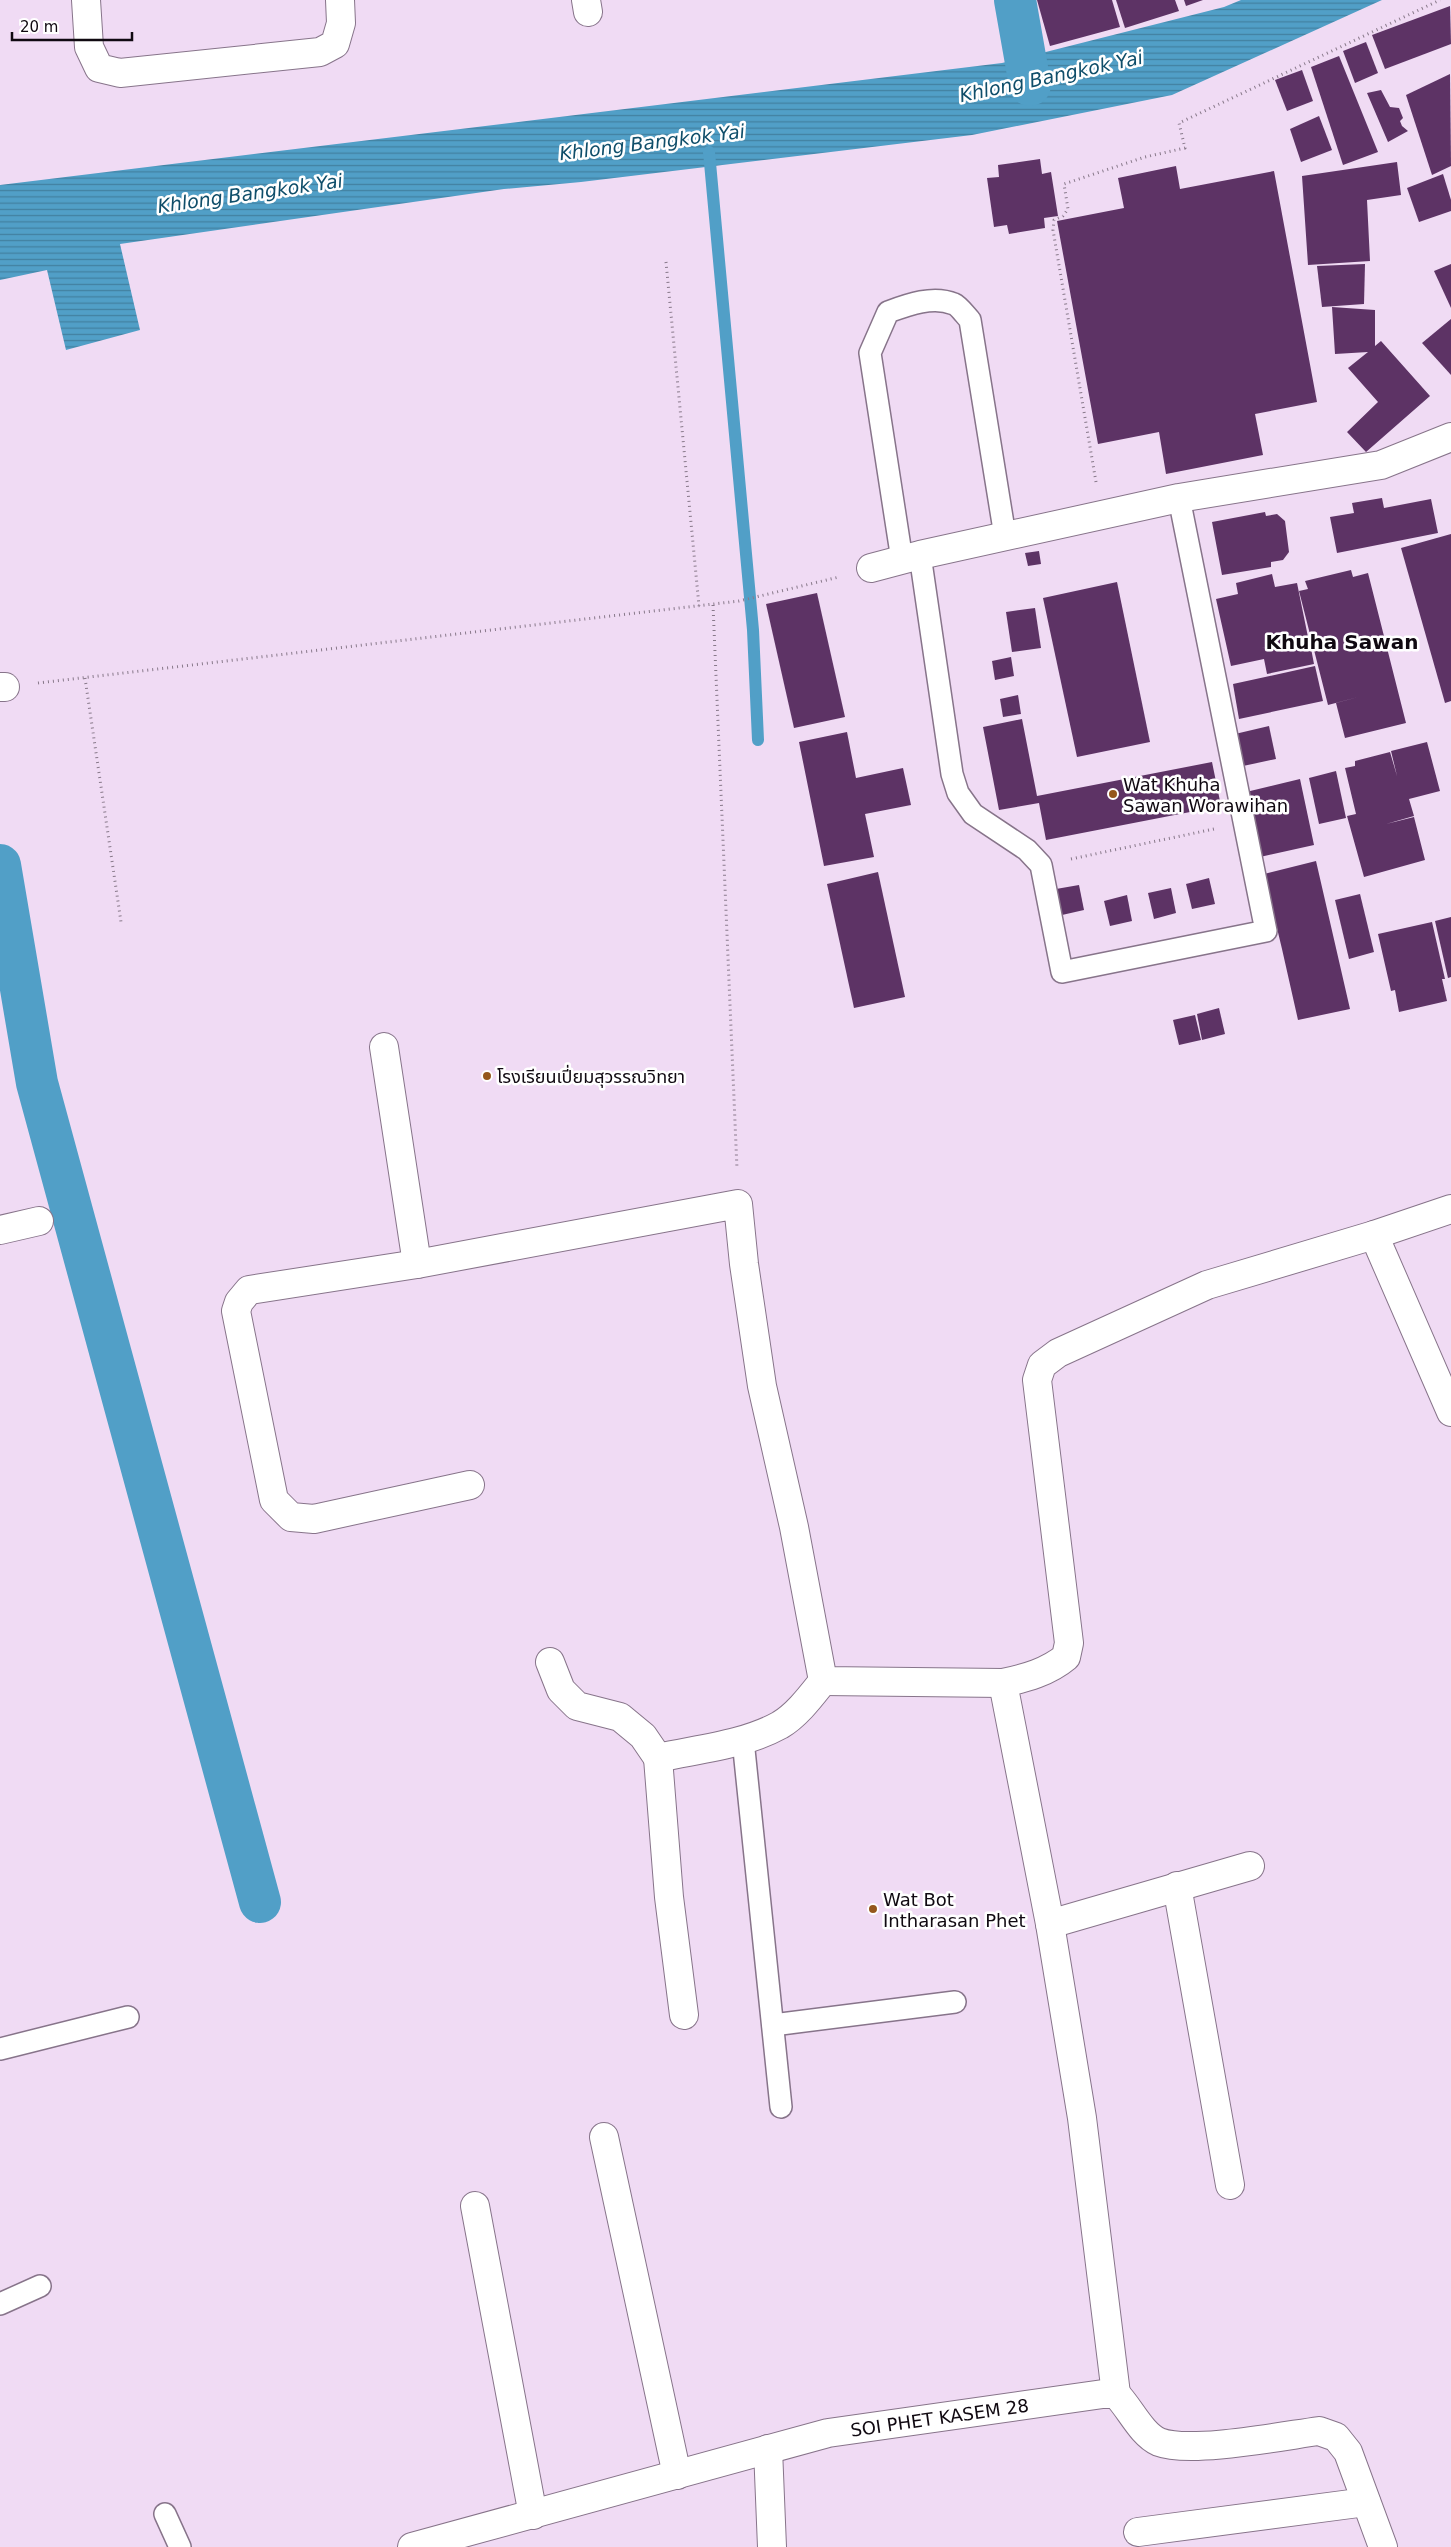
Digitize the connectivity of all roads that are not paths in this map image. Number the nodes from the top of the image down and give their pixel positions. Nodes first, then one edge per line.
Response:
1 (86, 0) edge
2 (340, 0) edge
3 (1451, 437) edge
4 (1178, 498) junction
5 (1005, 536) junction
6 (911, 558) junction
7 (871, 568) road end
8 (384, 1047) dead end
9 (1451, 1208) edge
10 (39, 1221) dead end
11 (0, 1230) edge
12 (1374, 1235) junction
13 (417, 1264) junction
14 (1451, 1412) edge
15 (470, 1485) dead end
16 (550, 1662) dead end
17 (823, 1681) junction
18 (1004, 1683) junction
19 (743, 1740) junction
20 (658, 1758) junction
21 (1250, 1866) dead end
22 (1177, 1886) junction
23 (1050, 1924) junction
24 (955, 2002) dead end
25 (684, 2015) dead end
26 (128, 2017) dead end
27 (772, 2025) junction
28 (0, 2049) edge
29 (781, 2107) dead end
30 (604, 2137) dead end
31 (1230, 2185) dead end
32 (475, 2206) dead end
33 (40, 2286) dead end
34 (0, 2304) edge
35 (1116, 2394) junction
36 (768, 2449) junction
37 (677, 2475) junction
38 (1366, 2502) junction
39 (165, 2514) dead end
40 (533, 2515) junction
41 (1138, 2532) dead end
42 (180, 2547) edge
43 (412, 2547) edge
44 (772, 2547) edge
45 (1383, 2547) edge

1 - 2 street
3 - 4 street
4 - 5 street
4 - 6 lane
5 - 6 street
5 - 6 lane
6 - 7 street
8 - 13 street
9 - 12 street
10 - 11 street
12 - 14 street
12 - 18 street
13 - 15 street
13 - 17 street
16 - 20 street
17 - 18 street
17 - 19 street
18 - 23 street
19 - 20 street
19 - 27 lane
20 - 25 street
21 - 22 street
22 - 23 street
22 - 31 street
23 - 35 street
24 - 27 lane
26 - 28 lane
27 - 29 lane
30 - 37 street
32 - 40 street
33 - 34 lane
35 - 36 street, SOI PHET KASEM 28
35 - 38 street
36 - 37 street, SOI PHET KASEM 28
36 - 44 street
37 - 40 street, SOI PHET KASEM 28
38 - 41 street
38 - 45 street
39 - 42 lane
40 - 43 street, SOI PHET KASEM 28

